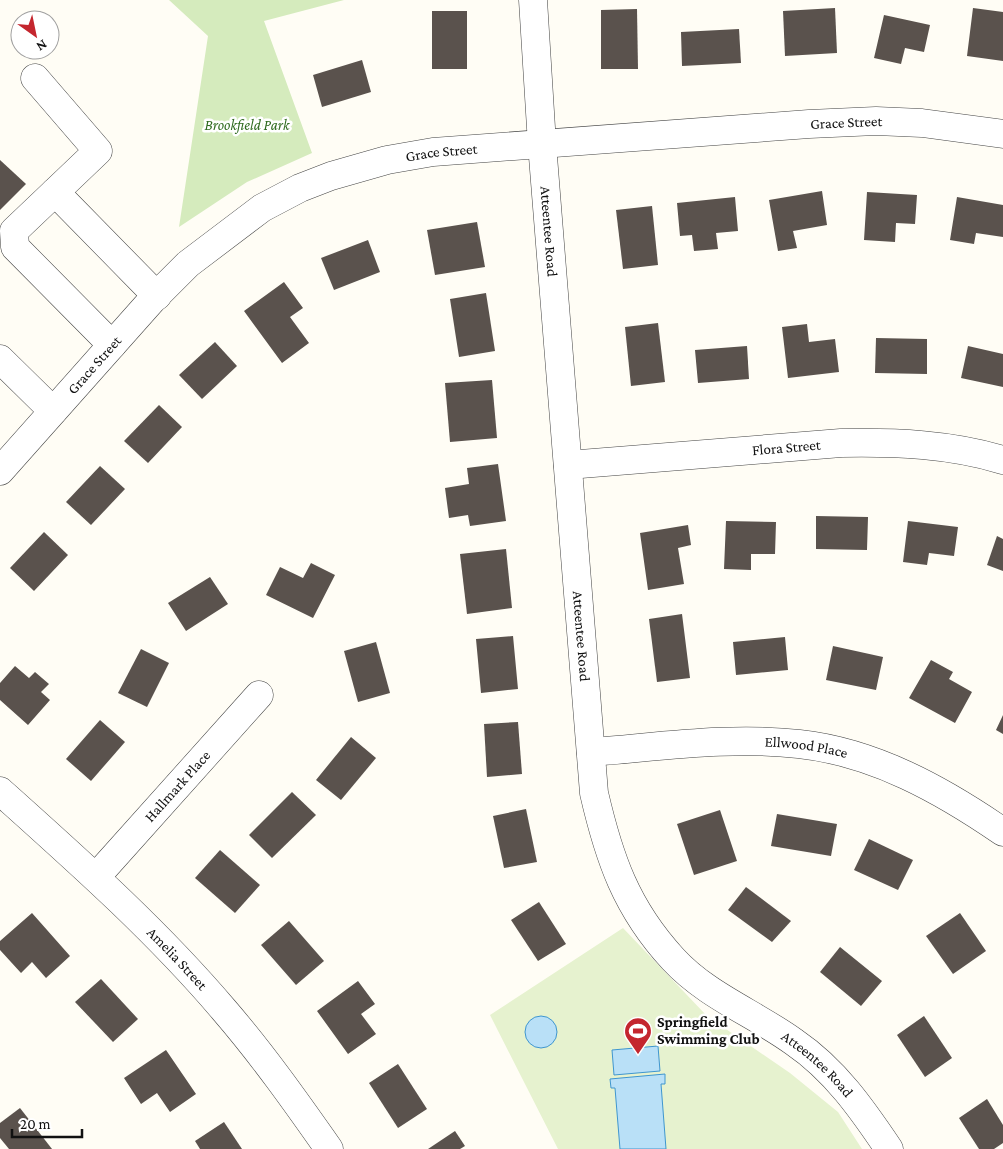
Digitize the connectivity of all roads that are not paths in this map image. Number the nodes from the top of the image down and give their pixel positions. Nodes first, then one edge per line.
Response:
1 (533, 0) edge
2 (35, 78) dead end
3 (1003, 134) edge
4 (542, 144) junction
5 (55, 192) junction
6 (157, 296) junction
7 (112, 345) junction
8 (0, 360) edge
9 (53, 411) junction
10 (1003, 460) edge
11 (568, 466) junction
12 (0, 471) edge
13 (259, 695) dead end
14 (590, 752) junction
15 (0, 791) edge
16 (1003, 832) edge
17 (96, 877) junction
18 (329, 1149) edge
19 (889, 1149) edge

1 - 4 street, Atteentee Road
2 - 5 street
3 - 4 street, Grace Street
4 - 6 street, Grace Street
4 - 11 street, Atteentee Road
5 - 6 street
5 - 7 street
6 - 7 street, Grace Street
7 - 9 street, Grace Street
8 - 9 street
9 - 12 street, Grace Street
10 - 11 street, Flora Street
11 - 14 street, Atteentee Road
13 - 17 street, Hallmark Place
14 - 16 street, Ellwood Place
14 - 19 street, Atteentee Road
15 - 17 street, Amelia Street
17 - 18 street, Amelia Street

